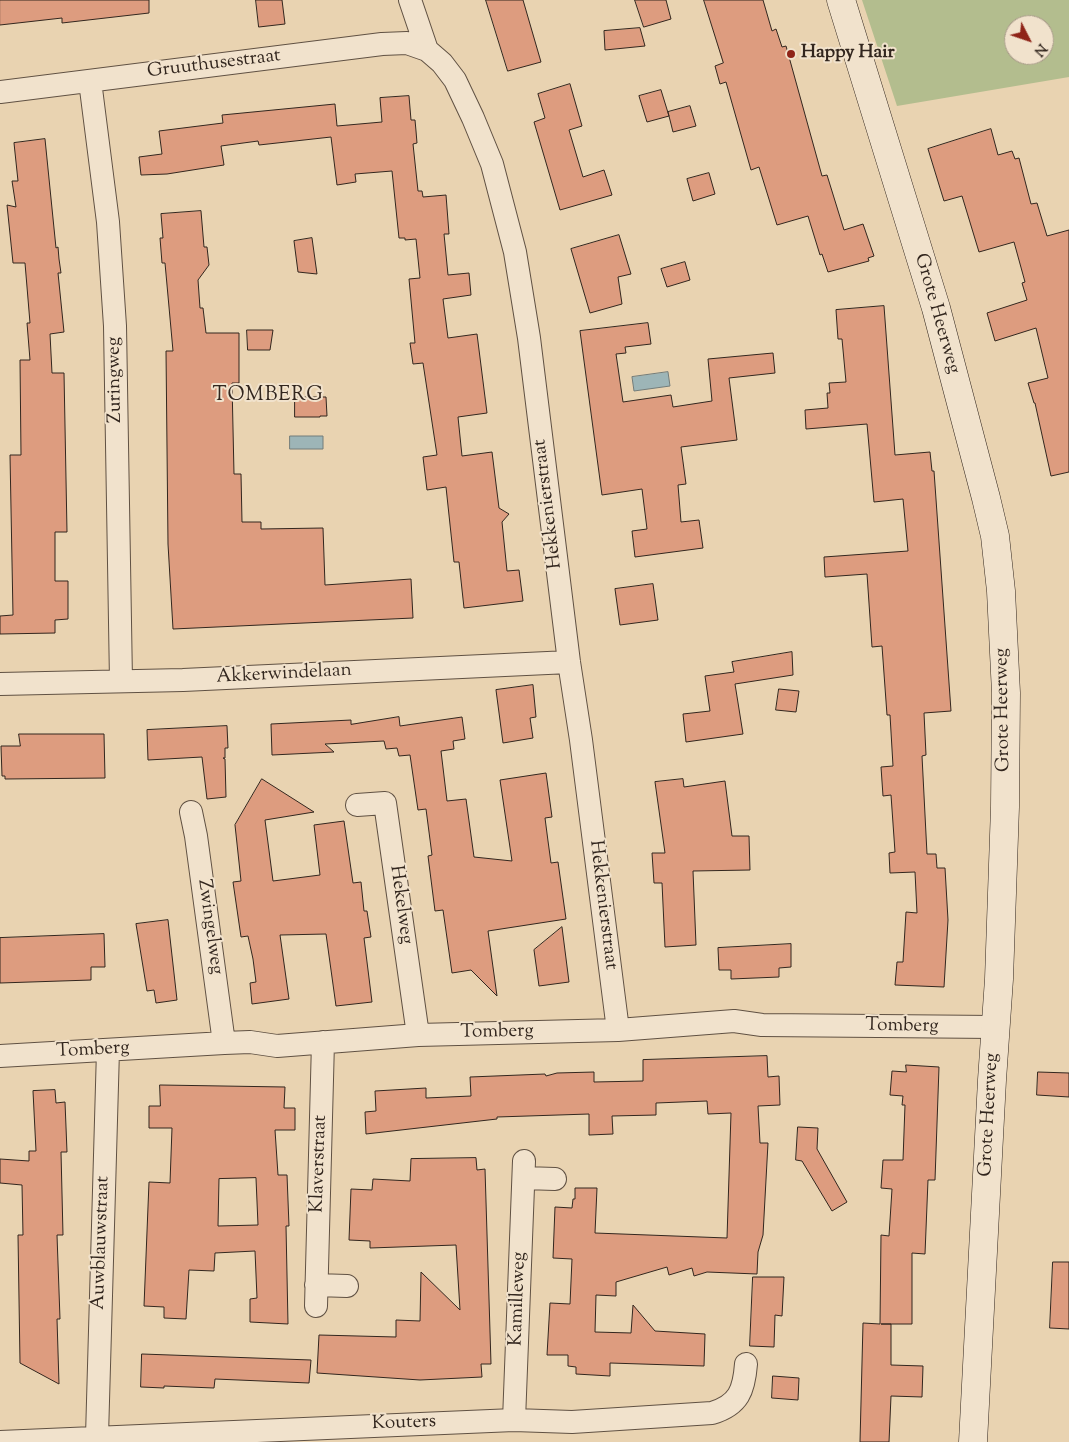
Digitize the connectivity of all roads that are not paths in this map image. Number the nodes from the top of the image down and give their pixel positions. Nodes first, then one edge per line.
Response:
1 (410, 0) edge
2 (842, 0) edge
3 (427, 50) junction
4 (90, 81) junction
5 (0, 92) edge
6 (569, 662) junction
7 (121, 681) junction
8 (0, 684) edge
9 (357, 805) dead end
10 (191, 812) dead end
11 (995, 1027) junction
12 (618, 1030) junction
13 (418, 1035) junction
14 (323, 1042) junction
15 (224, 1043) junction
16 (108, 1050) junction
17 (0, 1056) edge
18 (555, 1179) dead end
19 (347, 1286) dead end
20 (746, 1364) dead end
21 (514, 1420) junction
22 (573, 1432) edge
23 (97, 1436) junction
24 (0, 1442) edge
25 (973, 1442) edge

1 - 3 street, Hekkenierstraat
2 - 11 street, Grote Heerweg
3 - 4 street, Gruuthusestraat
3 - 6 street, Hekkenierstraat
4 - 5 street, Gruuthusestraat
4 - 7 street, Zuringweg
6 - 7 street, Akkerwindelaan
6 - 12 street, Hekkenierstraat
7 - 8 street, Akkerwindelaan
9 - 13 street, Hekelweg
10 - 15 street, Zwingelweg
11 - 12 street, Tomberg
11 - 25 street, Grote Heerweg
12 - 13 street, Tomberg
13 - 14 street, Tomberg
14 - 15 street, Tomberg
14 - 19 street, Klaverstraat
15 - 16 street, Tomberg
16 - 17 street, Tomberg
16 - 23 street, Auwblauwstraat
18 - 21 street, Kamilleweg
20 - 22 street, Kouters
21 - 22 street, Kouters
21 - 23 street, Kouters
23 - 24 street, Kouters

